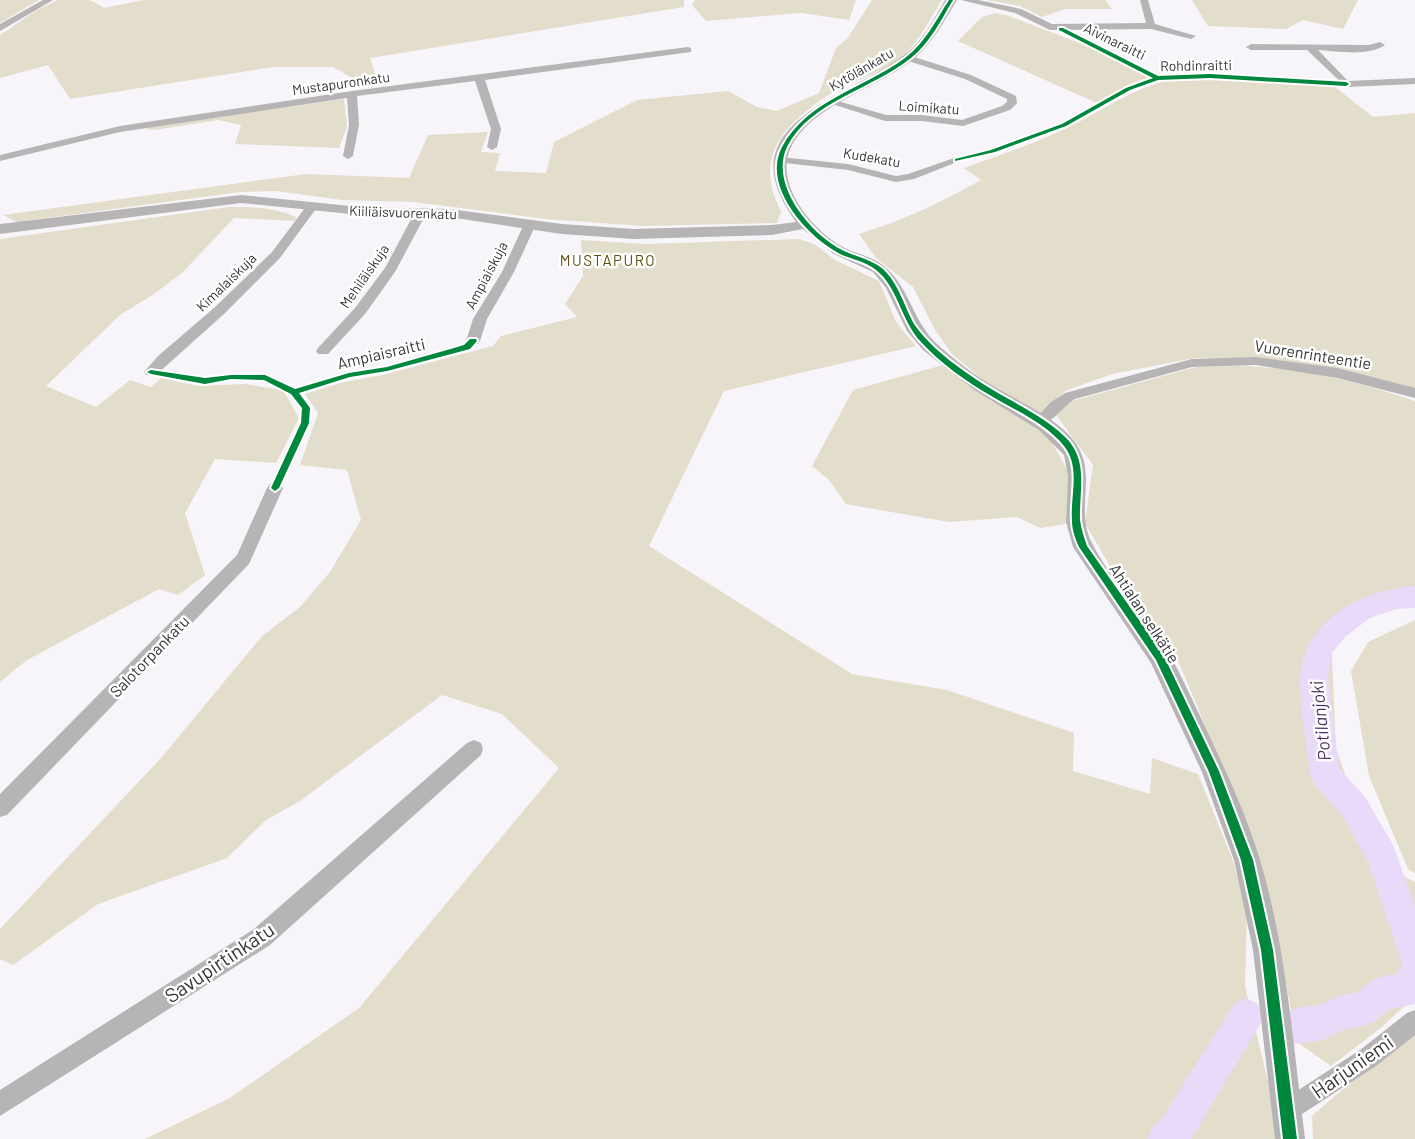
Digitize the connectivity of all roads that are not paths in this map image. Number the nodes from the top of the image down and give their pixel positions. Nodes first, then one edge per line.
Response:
1 (49, 0) edge
2 (951, 0) edge
3 (965, 0) edge
4 (1144, 0) edge
5 (1151, 26) junction
6 (0, 28) edge
7 (1191, 36) dead end
8 (1380, 45) dead end
9 (1251, 48) dead end
10 (1310, 48) junction
11 (688, 50) dead end
12 (908, 58) junction
13 (479, 77) junction
14 (1415, 81) edge
15 (352, 94) junction
16 (831, 102) junction
17 (492, 147) dead end
18 (348, 156) dead end
19 (0, 158) edge
20 (780, 160) junction
21 (957, 160) dead end
22 (312, 206) junction
23 (421, 213) junction
24 (530, 224) junction
25 (808, 224) junction
26 (0, 230) edge
27 (473, 341) dead end
28 (323, 351) dead end
29 (152, 372) dead end
30 (1415, 393) edge
31 (1039, 422) junction
32 (275, 488) dead end
33 (474, 749) dead end
34 (0, 808) edge
35 (1415, 1021) edge
36 (0, 1104) edge
37 (1289, 1125) edge

1 - 6 street
2 - 12 street, Kytölänkatu
3 - 5 street
4 - 5 street
5 - 7 street
8 - 10 street
9 - 10 street
10 - 14 street
11 - 13 street, Mustapuronkatu
12 - 16 street, Kytölänkatu
12 - 16 street, Loimikatu
13 - 15 street, Mustapuronkatu
13 - 17 street
15 - 18 street
15 - 19 street, Mustapuronkatu
16 - 20 street, Kytölänkatu
20 - 21 street, Kudekatu
20 - 25 street
22 - 23 street, Kiiliäisvuorenkatu
22 - 26 street, Kiiliäisvuorenkatu
22 - 29 street, Kimalaiskuja
23 - 24 street, Kiiliäisvuorenkatu
23 - 28 street, Mehiläiskuja
24 - 25 street, Kiiliäisvuorenkatu
24 - 27 street, Ampiaiskuja
25 - 31 street, Ahtialan selkätie
30 - 31 street, Vuorenrinteentie
31 - 37 street, Ahtialan selkätie
32 - 34 street, Salotorpankatu
33 - 36 street, Savupirtinkatu
35 - 37 street, Harjuniemi

